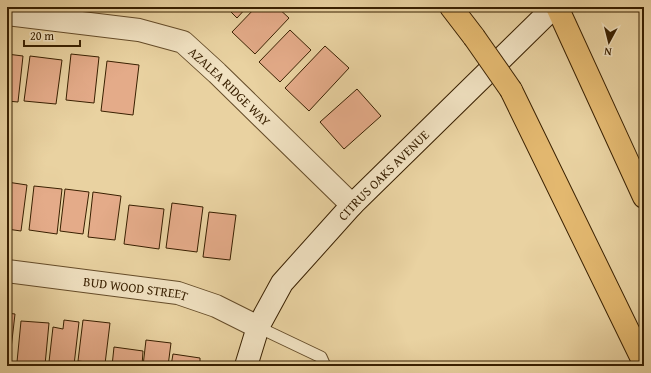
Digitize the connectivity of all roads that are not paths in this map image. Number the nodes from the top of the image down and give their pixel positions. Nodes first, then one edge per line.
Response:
1 (451, 7) edge
2 (556, 7) edge
3 (7, 14) edge
4 (644, 197) edge
5 (352, 205) junction
6 (7, 271) edge
7 (258, 327) junction
8 (644, 363) edge
9 (246, 366) edge
10 (325, 366) edge

1 - 8 highway, bridge
2 - 4 highway
2 - 5 street, CITRUS OAKS AVENUE
3 - 5 street, AZALEA RIDGE WAY
5 - 7 street, CITRUS OAKS AVENUE
6 - 7 street, BUD WOOD STREET
7 - 9 street, CITRUS OAKS AVENUE
7 - 10 lane

